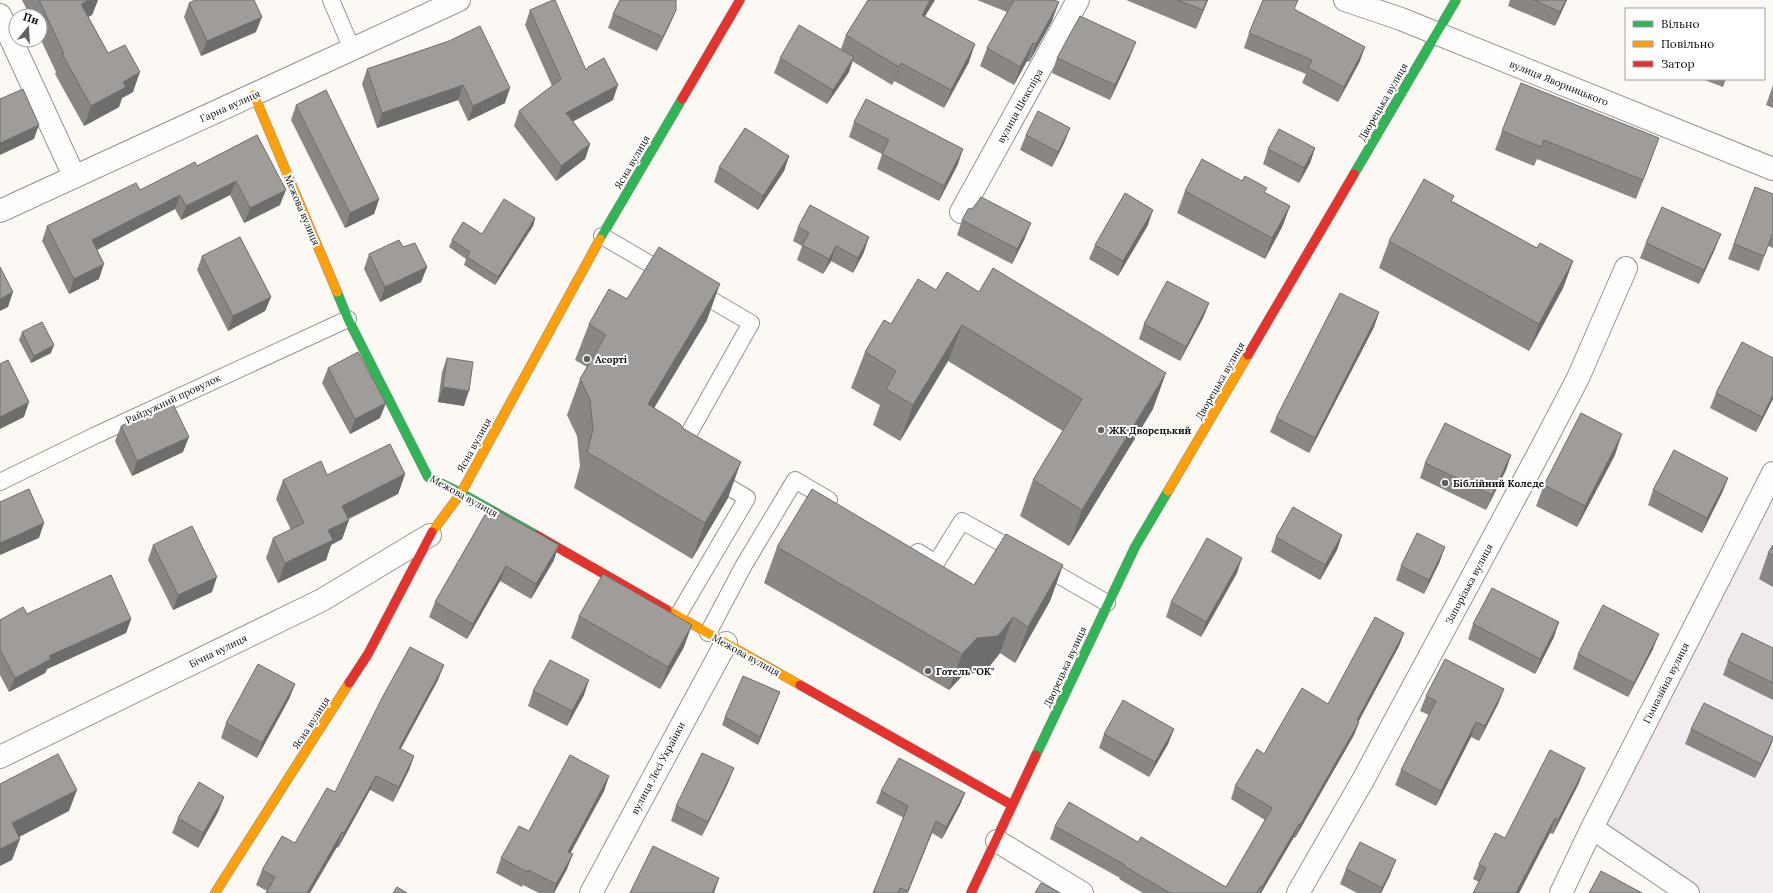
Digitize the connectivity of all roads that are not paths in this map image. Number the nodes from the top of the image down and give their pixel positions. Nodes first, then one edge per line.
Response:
1 (332, 0) edge
2 (459, 0) edge
3 (740, 0) edge
4 (1078, 0) edge
5 (1345, 0) edge
6 (1456, 0) edge
7 (0, 15) edge
8 (1436, 34) junction
9 (352, 49) junction
10 (254, 95) junction
11 (1773, 169) edge
12 (74, 176) junction
13 (0, 211) edge
14 (962, 212) dead end
15 (602, 236) junction
16 (1626, 268) dead end
17 (348, 319) junction
18 (1773, 473) edge
19 (0, 482) edge
20 (461, 493) junction
21 (842, 508) edge
22 (430, 535) junction
23 (902, 543) edge
24 (1107, 603) junction
25 (677, 616) junction
26 (717, 638) junction
27 (0, 757) edge
28 (1012, 805) junction
29 (1592, 828) junction
30 (997, 840) junction
31 (216, 893) edge
32 (591, 893) edge
33 (971, 893) edge
34 (1082, 893) edge
35 (1298, 893) edge
36 (1561, 893) edge
37 (1688, 893) edge

1 - 9 lane
2 - 9 street, Гарна вулиця
3 - 15 street, Ясна вулиця
4 - 14 street, вулиця Шекспіра
5 - 8 street, вулиця Яворницького
6 - 8 street, Дворецька вулиця
7 - 12 street
8 - 11 street, вулиця Яворницького
8 - 24 street, Дворецька вулиця
9 - 10 street, Гарна вулиця
10 - 12 street, Гарна вулиця
10 - 17 street, Межова вулиця
12 - 13 street, Гарна вулиця
15 - 20 street, Ясна вулиця
15 - 25 lane
16 - 35 street, Запорізька вулиця
17 - 19 lane, Райдужний провулок
17 - 20 street, Межова вулиця
18 - 29 street, Гімназійна вулиця
20 - 22 street, Ясна вулиця
20 - 25 street, Межова вулиця
21 - 26 lane
22 - 27 street, Бічна вулиця
22 - 31 street, Ясна вулиця
23 - 24 lane
24 - 28 street, Дворецька вулиця
25 - 26 street, Межова вулиця
26 - 28 street, Межова вулиця
26 - 32 street, вулиця Лесі Українки
28 - 30 street, Дворецька вулиця
29 - 36 street, Гімназійна вулиця
29 - 37 street
30 - 33 street, Дворецька вулиця
30 - 34 street

